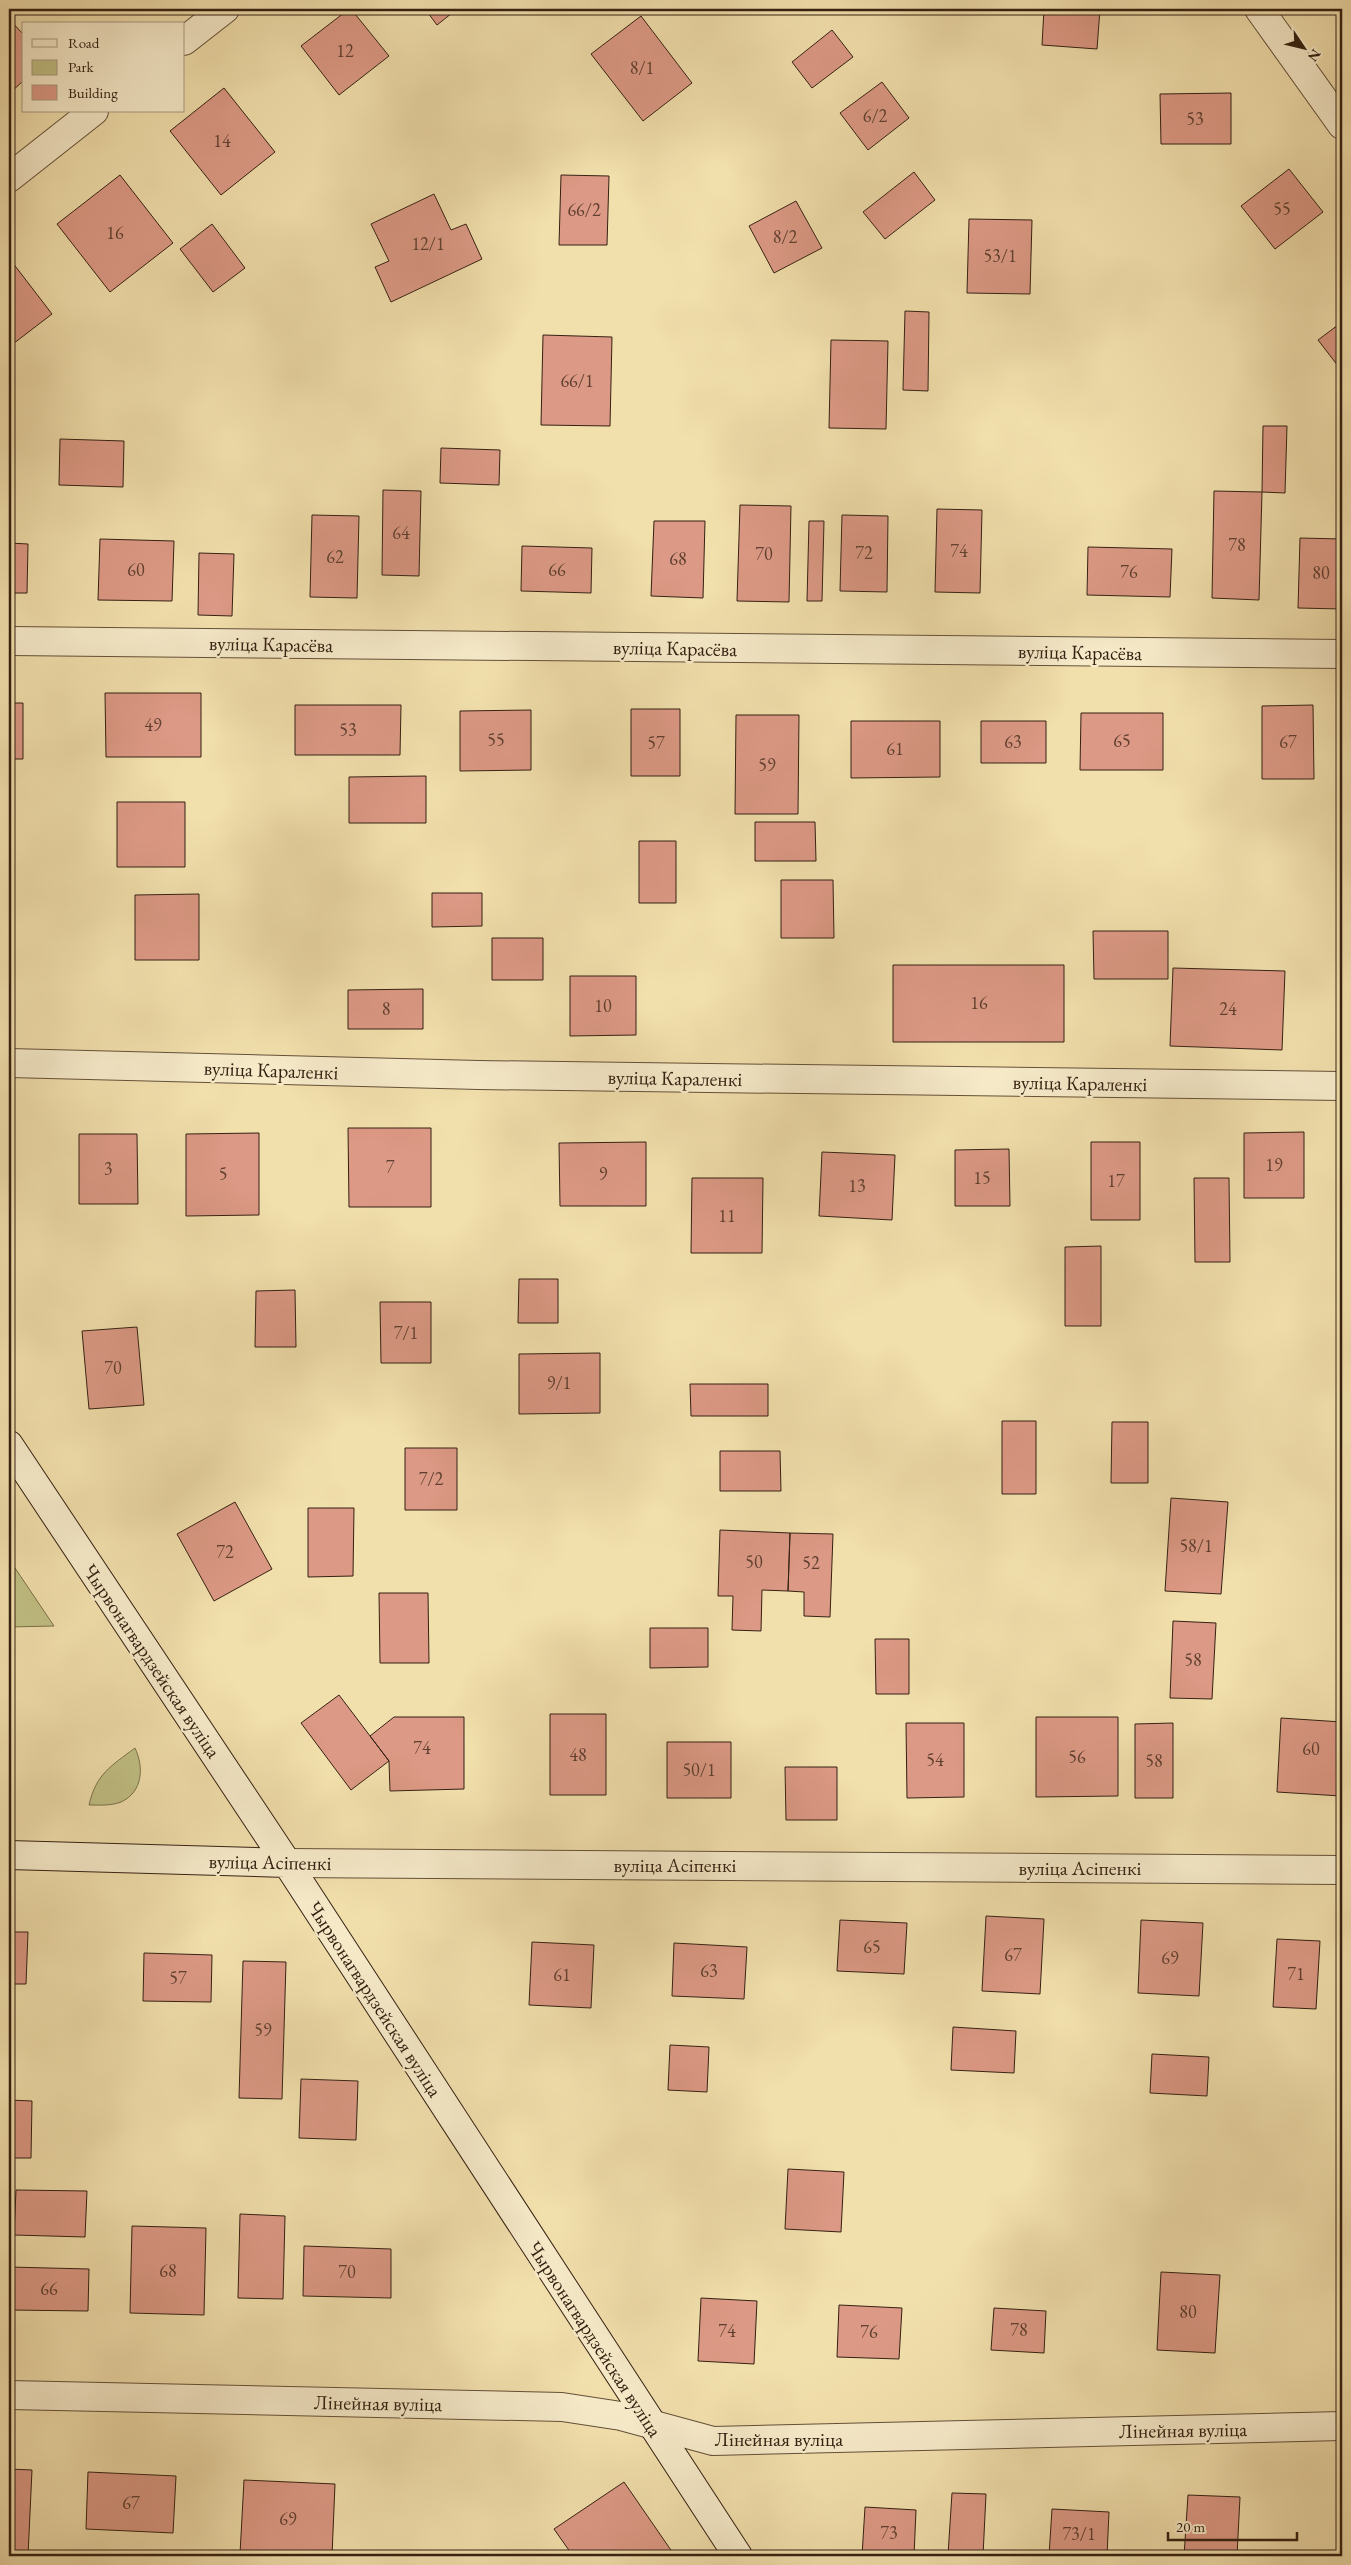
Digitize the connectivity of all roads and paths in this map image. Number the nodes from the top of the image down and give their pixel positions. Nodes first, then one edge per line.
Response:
1 (225, 9) edge
2 (1259, 9) edge
3 (185, 40) edge
4 (93, 112) edge
5 (1342, 125) edge
6 (9, 178) edge
7 (9, 641) edge
8 (1342, 654) edge
9 (9, 1063) edge
10 (1342, 1086) edge
11 (9, 1445) edge
12 (9, 1855) edge
13 (287, 1863) junction
14 (1342, 1870) edge
15 (9, 2395) edge
16 (650, 2423) junction
17 (1342, 2426) edge
18 (738, 2556) edge

1 - 3 street
2 - 5 street
4 - 6 street
7 - 8 street, вуліца Карасёва
9 - 10 street, вуліца Караленкі
11 - 13 street, Чырвонагвардзейская вуліца
12 - 13 street, вуліца Асіпенкі
13 - 14 street, вуліца Асіпенкі
13 - 16 street, Чырвонагвардзейская вуліца
15 - 16 street, Лінейная вуліца
16 - 17 street, Лінейная вуліца
16 - 18 street, Чырвонагвардзейская вуліца

